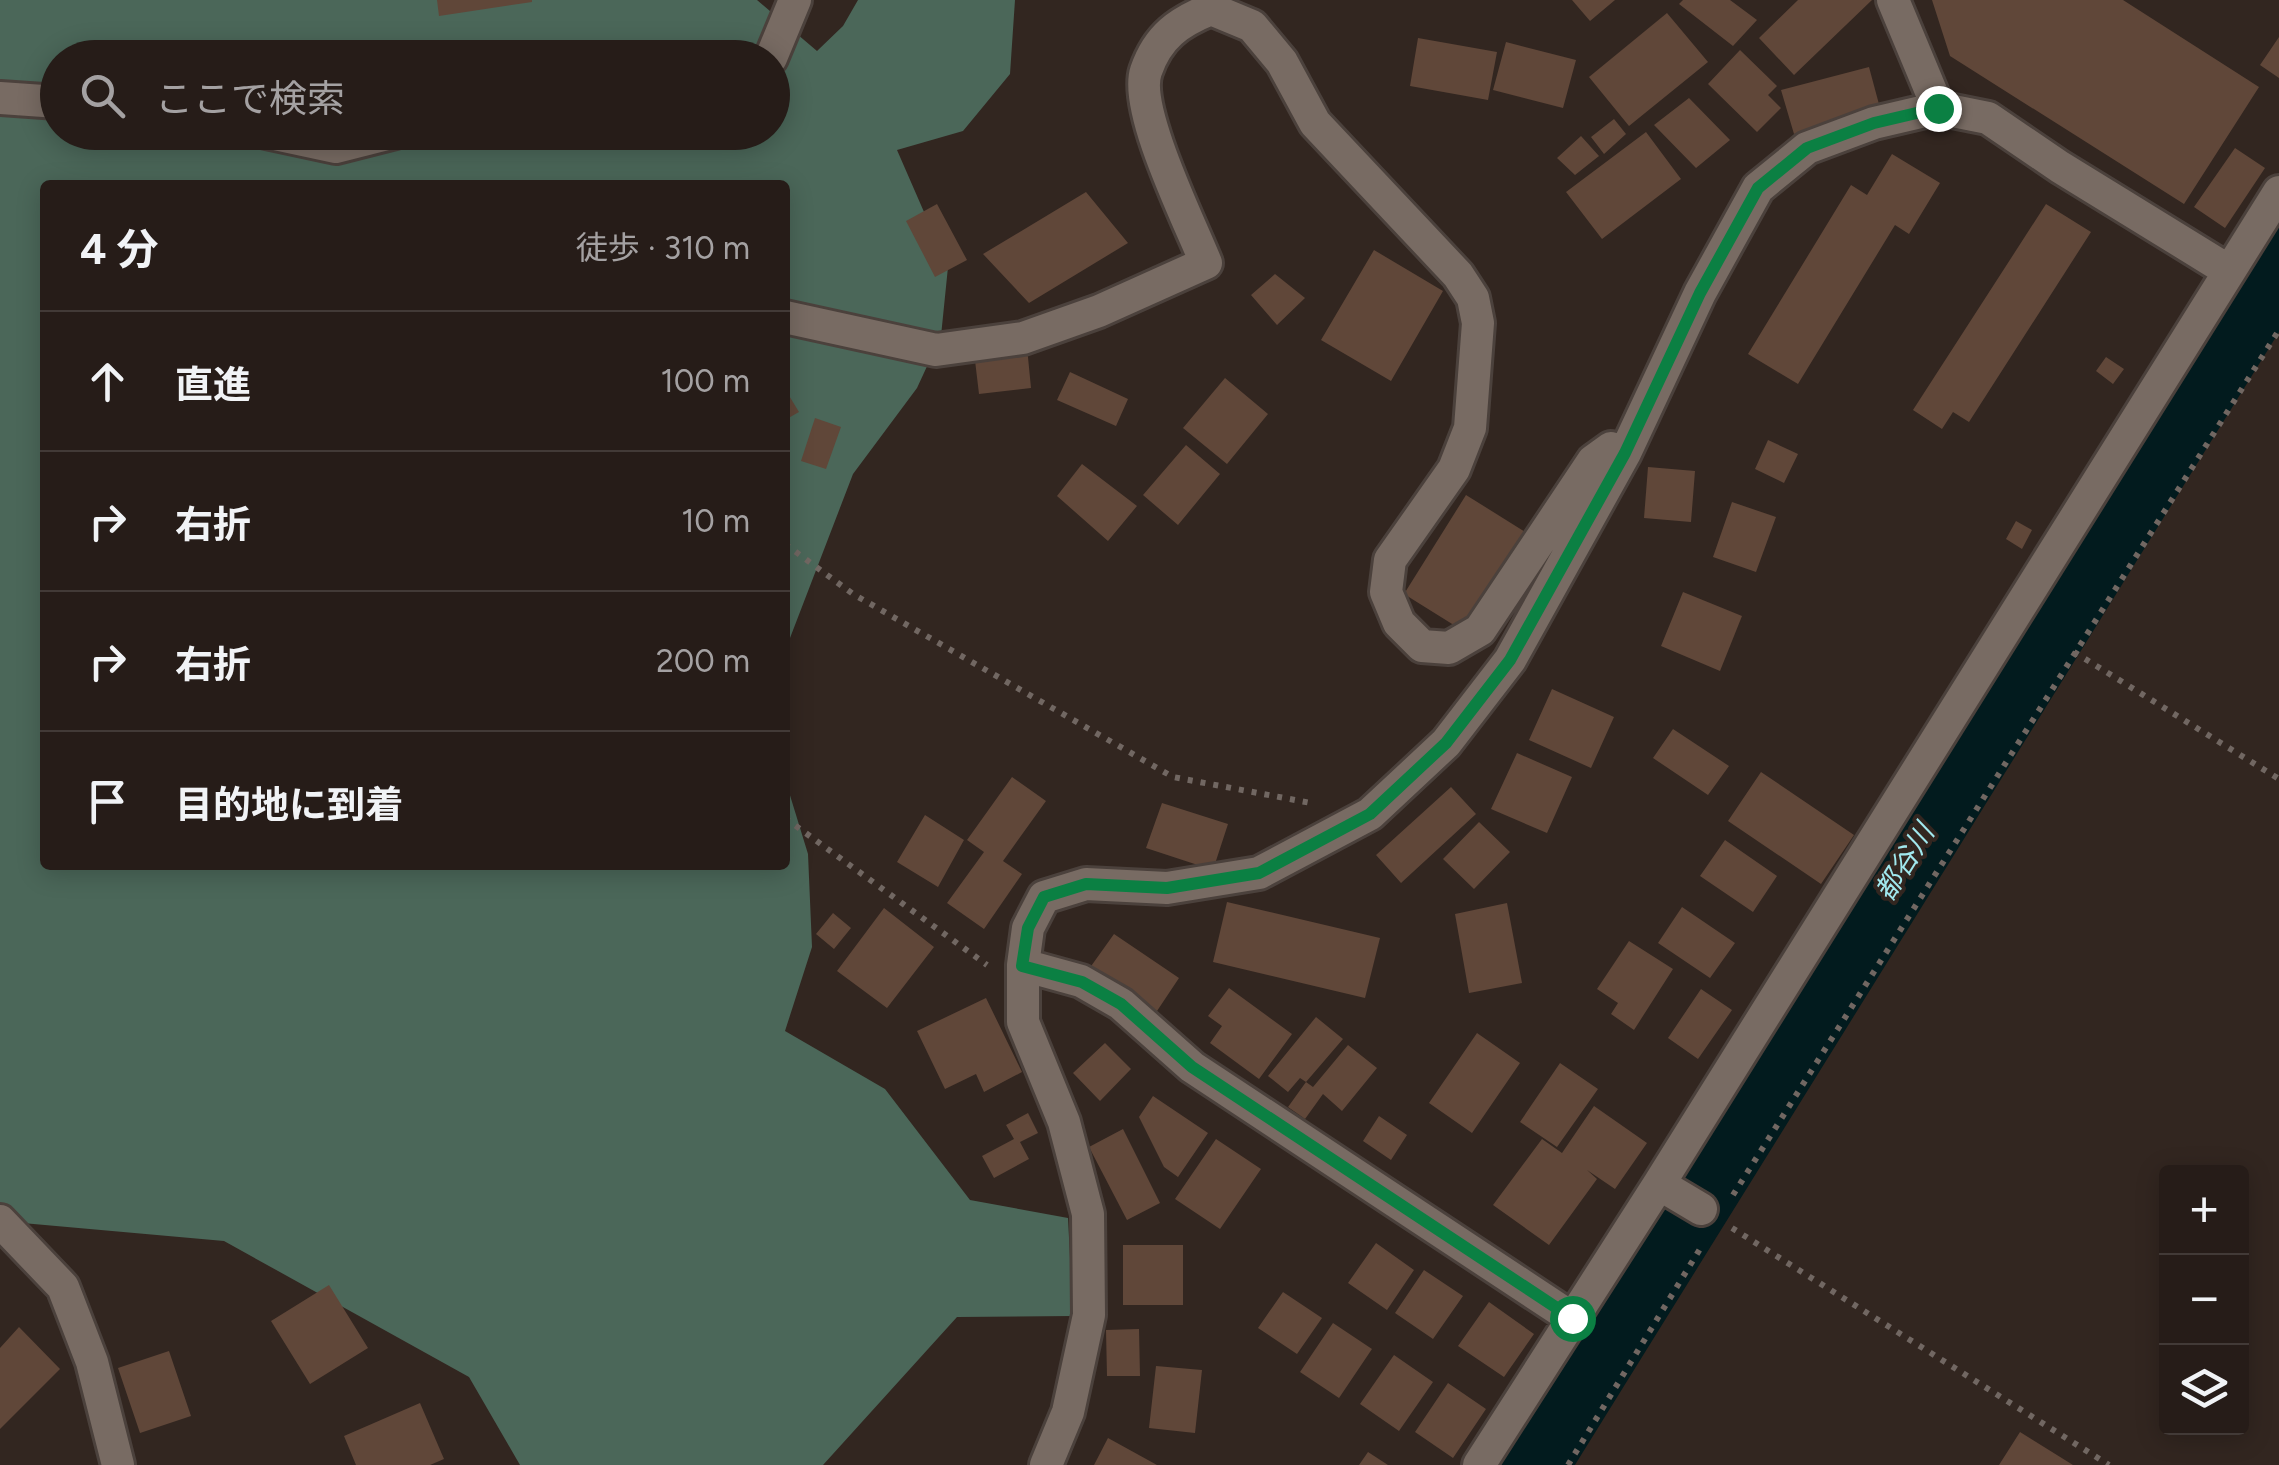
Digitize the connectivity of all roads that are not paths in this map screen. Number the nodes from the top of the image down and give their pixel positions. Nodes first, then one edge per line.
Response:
1 (794, 0) edge
2 (1894, 0) edge
3 (777, 40) edge
4 (0, 98) edge
5 (40, 101) edge
6 (1938, 108) junction
7 (2279, 192) edge
8 (2229, 271) junction
9 (790, 318) edge
10 (1625, 453) junction
11 (1022, 966) junction
12 (0, 1221) edge
13 (1572, 1318) junction
14 (118, 1465) edge
15 (1046, 1465) edge
16 (1479, 1465) edge

1 - 3 street
2 - 6 street
4 - 5 street
6 - 8 street
6 - 10 street
7 - 8 street
8 - 13 street
9 - 10 street
10 - 11 street
11 - 13 street
11 - 15 street
12 - 14 street
13 - 16 street

